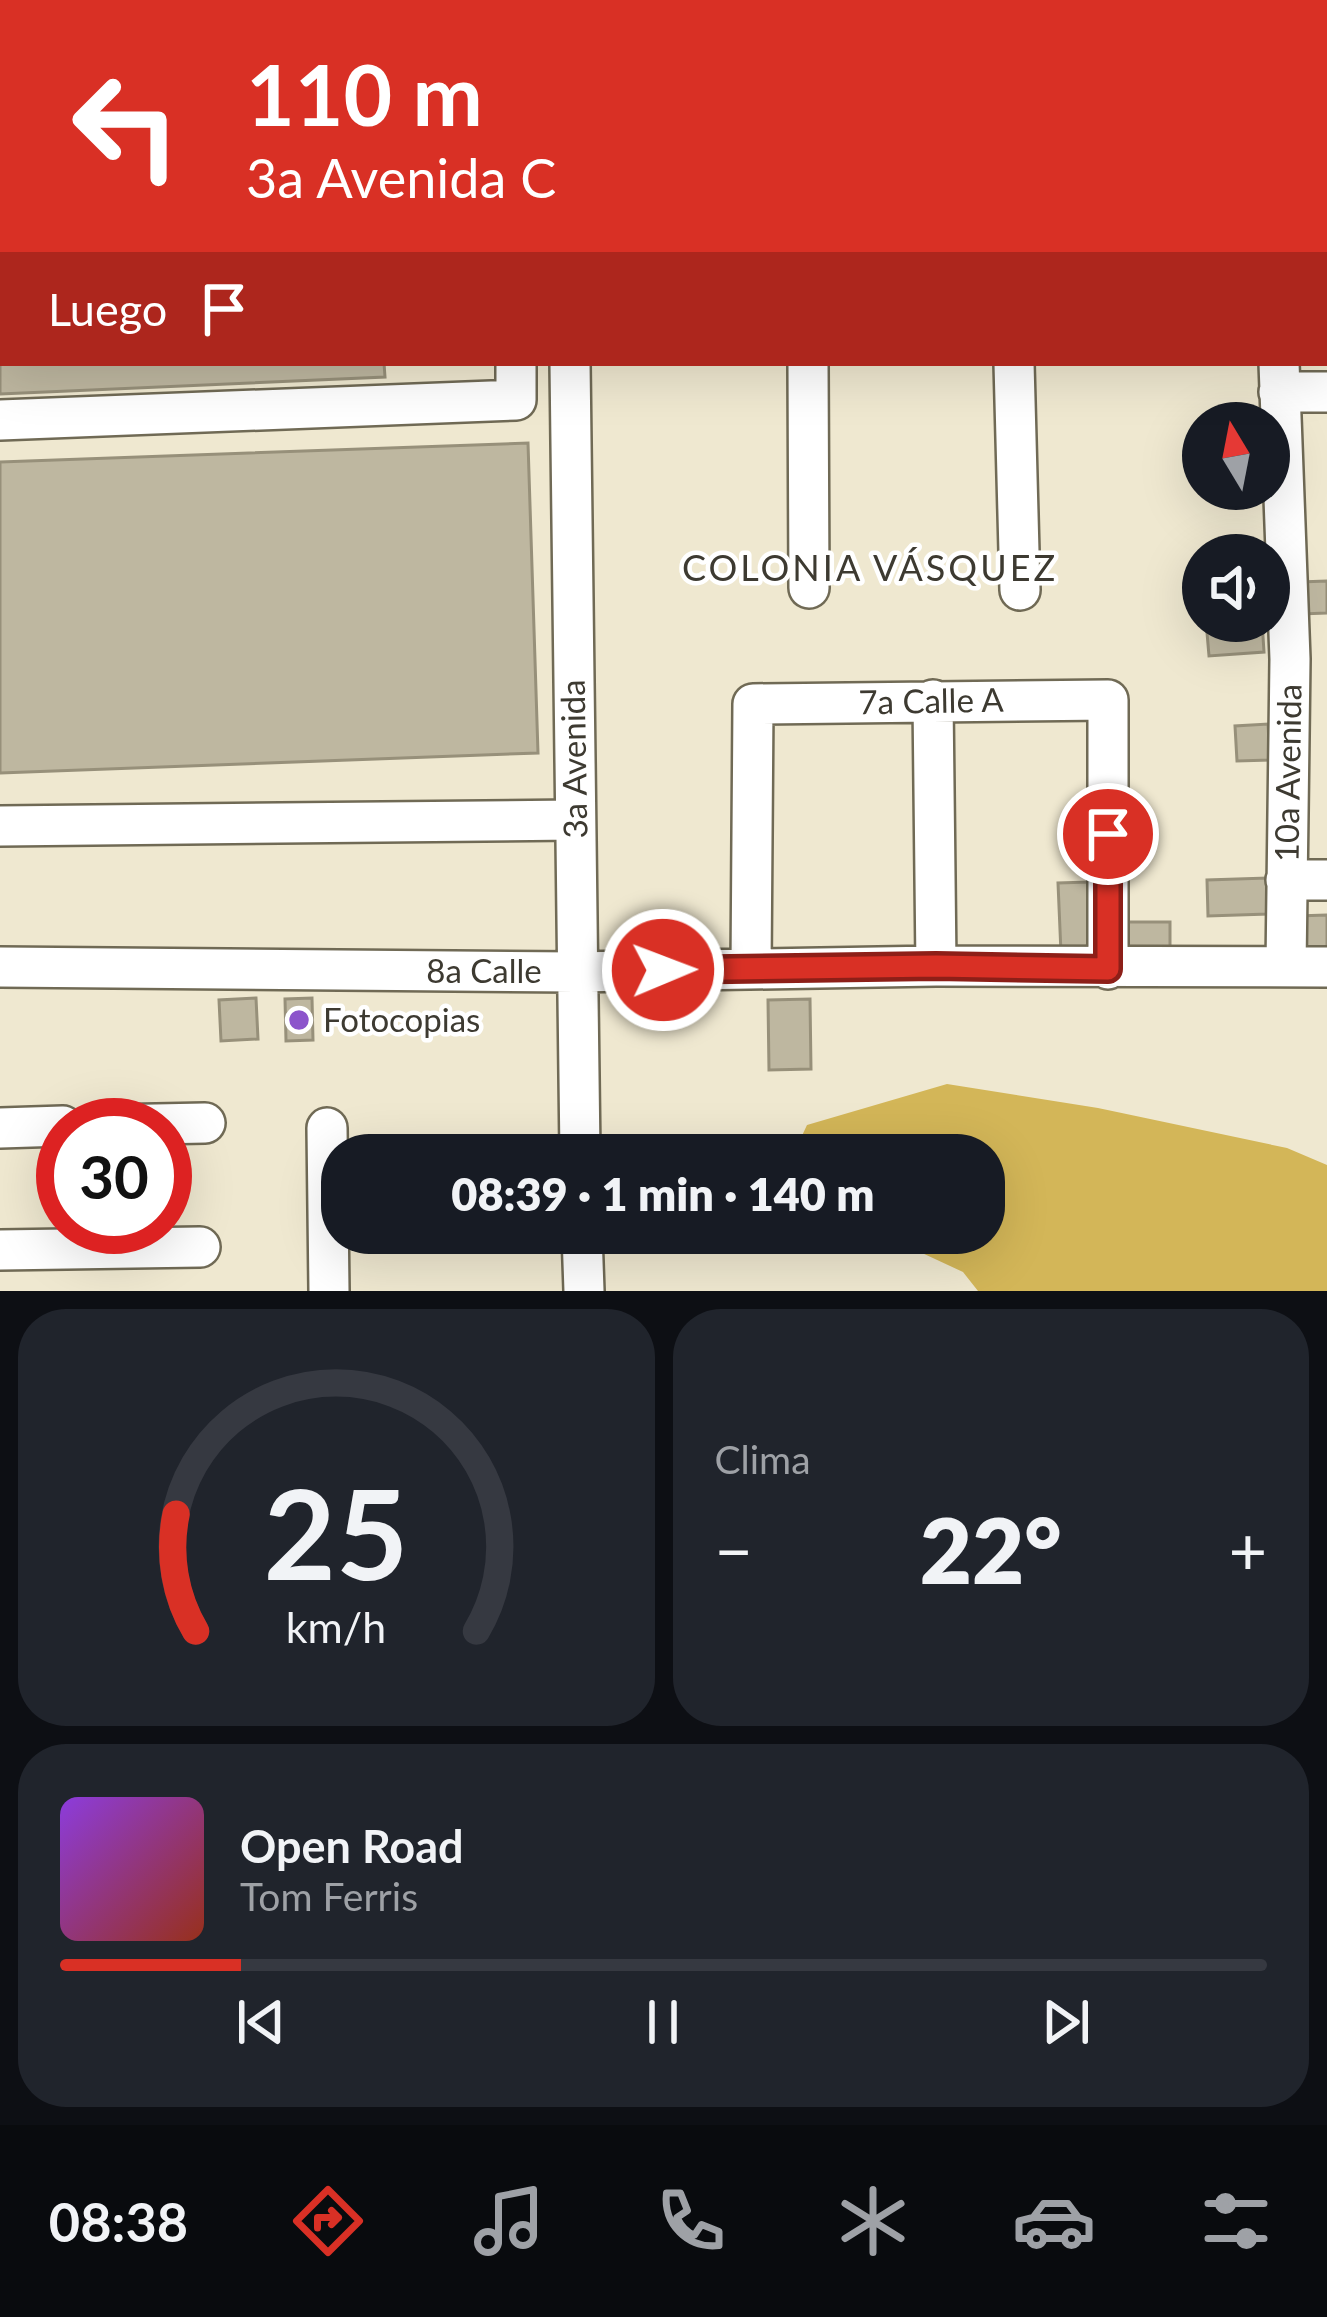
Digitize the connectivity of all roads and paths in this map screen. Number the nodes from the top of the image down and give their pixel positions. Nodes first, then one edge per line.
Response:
1 (515, 366) edge
2 (570, 366) edge
3 (808, 366) edge
4 (1014, 366) edge
5 (1279, 377) edge
6 (1327, 392) edge
7 (0, 420) edge
8 (809, 588) dead end
9 (1020, 590) dead end
10 (1308, 658) edge
11 (933, 700) junction
12 (1308, 746) edge
13 (575, 820) junction
14 (0, 826) edge
15 (1286, 880) junction
16 (1327, 880) edge
17 (936, 966) junction
18 (0, 967) edge
19 (1286, 967) junction
20 (1327, 967) edge
21 (751, 968) junction
22 (1108, 969) junction
23 (575, 972) junction
24 (192, 1123) edge
25 (205, 1123) dead end
26 (36, 1127) edge
27 (0, 1128) edge
28 (327, 1128) dead end
29 (579, 1134) edge
30 (200, 1247) dead end
31 (0, 1250) edge
32 (583, 1254) edge
33 (329, 1291) edge
34 (584, 1291) edge

1 - 7 street
2 - 13 street, 3a Avenida
3 - 8 street
4 - 9 street
5 - 6 street
5 - 10 street, 10a Avenida
10 - 12 street, 10a Avenida
11 - 17 street
11 - 21 street, 7a Calle A
11 - 22 street, 7a Calle A
12 - 15 street, 10a Avenida
13 - 14 street
13 - 23 street, 3a Avenida
15 - 16 street
15 - 19 street, 10a Avenida
17 - 21 street, 8a Calle
17 - 22 street, 8a Calle
18 - 23 street, 8a Calle
19 - 20 street, 8a Calle
19 - 22 street, 8a Calle
21 - 23 street, 8a Calle
23 - 29 street, 3a Avenida
24 - 25 street
26 - 27 street
28 - 33 street
30 - 31 street
32 - 34 street

